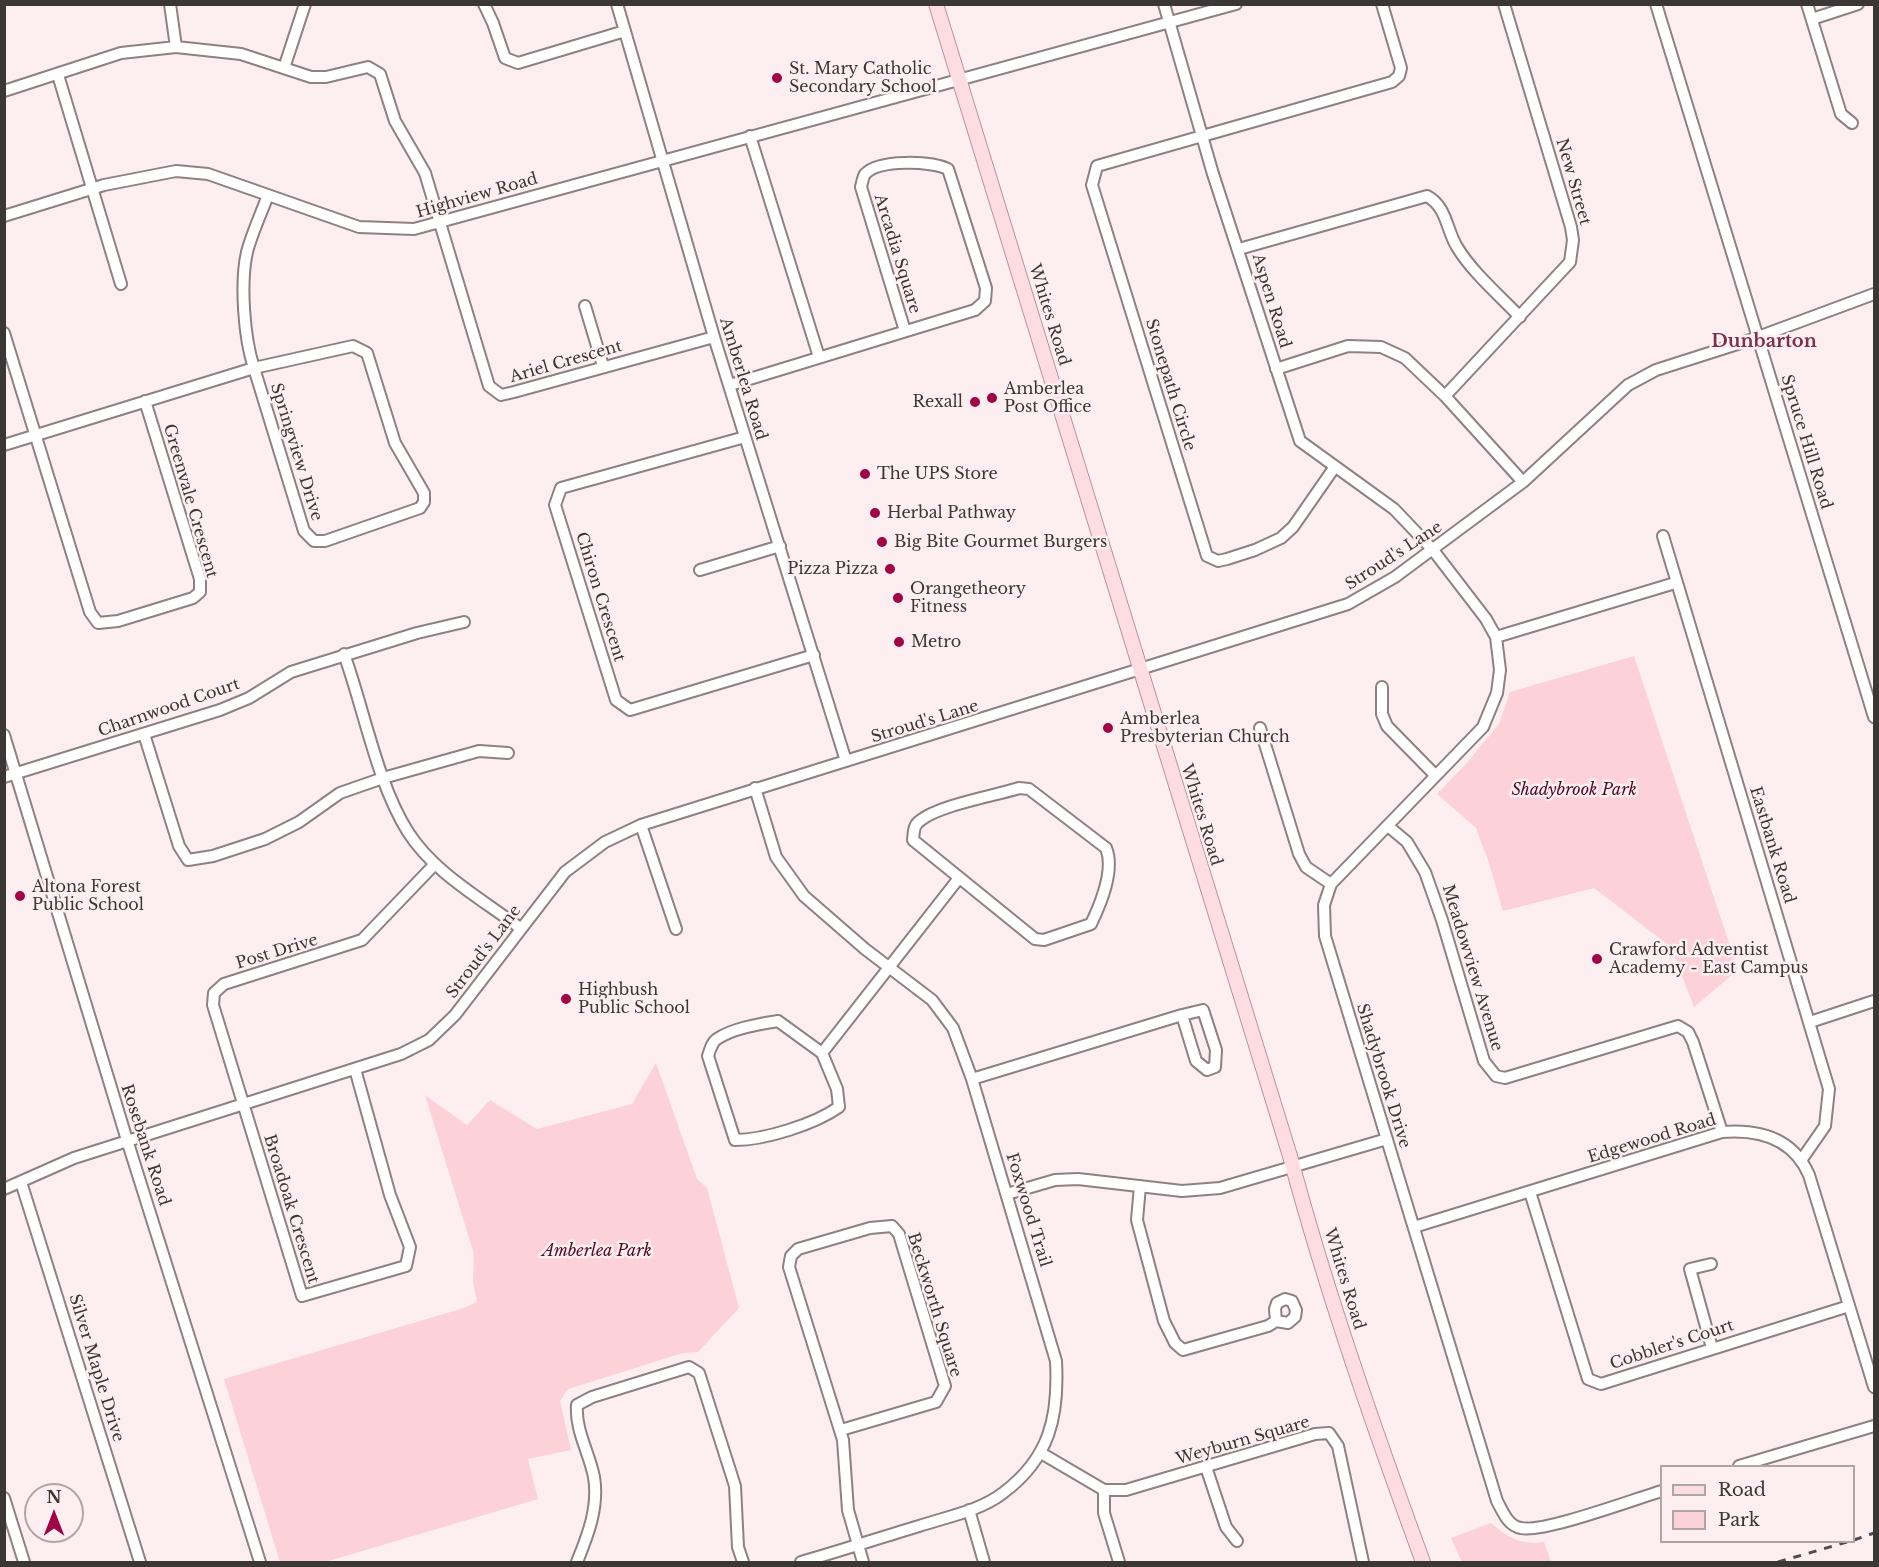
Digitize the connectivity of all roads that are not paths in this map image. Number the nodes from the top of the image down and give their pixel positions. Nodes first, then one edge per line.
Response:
1 (170, 4) edge
2 (305, 4) edge
3 (484, 4) edge
4 (617, 4) edge
5 (936, 4) edge
6 (1164, 4) edge
7 (1236, 4) edge
8 (1382, 4) edge
9 (1504, 4) edge
10 (1656, 4) edge
11 (1808, 4) edge
12 (1858, 4) edge
13 (1812, 18) junction
14 (1169, 24) junction
15 (625, 31) junction
16 (176, 47) junction
17 (284, 68) junction
18 (58, 75) junction
19 (959, 82) junction
20 (4, 91) edge
21 (1852, 123) dead end
22 (750, 136) junction
23 (1202, 138) junction
24 (662, 159) junction
25 (94, 189) junction
26 (268, 195) junction
27 (4, 216) edge
28 (439, 222) junction
29 (1239, 249) junction
30 (121, 284) dead end
31 (1875, 294) edge
32 (585, 306) dead end
33 (1520, 316) junction
34 (905, 331) junction
35 (4, 333) edge
36 (1757, 336) junction
37 (714, 337) junction
38 (819, 357) junction
39 (603, 366) junction
40 (254, 368) junction
41 (1276, 369) junction
42 (730, 385) junction
43 (1445, 396) junction
44 (145, 401) junction
45 (36, 435) junction
46 (745, 436) junction
47 (4, 445) edge
48 (1334, 468) junction
49 (1523, 482) junction
50 (1663, 536) dead end
51 (780, 546) junction
52 (1433, 550) junction
53 (700, 570) dead end
54 (1675, 584) junction
55 (464, 622) dead end
56 (1496, 637) junction
57 (344, 654) junction
58 (814, 656) junction
59 (1141, 669) junction
60 (1382, 687) dead end
61 (1875, 717) edge
62 (1260, 728) dead end
63 (144, 734) junction
64 (4, 735) edge
65 (508, 753) dead end
66 (846, 761) junction
67 (16, 773) junction
68 (1435, 775) junction
69 (4, 777) edge
70 (383, 778) junction
71 (755, 788) junction
72 (641, 825) junction
73 (1388, 826) junction
74 (435, 864) junction
75 (959, 878) junction
76 (1331, 884) junction
77 (519, 928) junction
78 (676, 929) dead end
79 (889, 965) junction
80 (1875, 1001) edge
81 (1182, 1015) junction
82 (1809, 1022) junction
83 (822, 1053) junction
84 (355, 1069) junction
85 (972, 1079) junction
86 (242, 1106) junction
87 (1722, 1132) junction
88 (1387, 1139) junction
89 (127, 1140) junction
90 (1802, 1160) junction
91 (1293, 1167) junction
92 (21, 1182) junction
93 (1140, 1186) junction
94 (4, 1189) edge
95 (1530, 1192) junction
96 (1007, 1194) junction
97 (1414, 1227) junction
98 (1711, 1264) dead end
99 (1849, 1306) junction
100 (1276, 1321) dead end
101 (1712, 1348) junction
102 (1875, 1387) edge
103 (1875, 1426) edge
104 (841, 1430) junction
105 (1041, 1453) junction
106 (1746, 1465) edge
107 (1206, 1467) junction
108 (1104, 1490) junction
109 (1660, 1492) edge
110 (4, 1498) edge
111 (969, 1510) junction
112 (1237, 1541) dead end
113 (857, 1545) junction
114 (24, 1563) edge
115 (140, 1563) edge
116 (261, 1563) edge
117 (577, 1563) edge
118 (743, 1563) edge
119 (801, 1563) edge
120 (863, 1563) edge
121 (984, 1563) edge
122 (1119, 1563) edge
123 (1363, 1563) edge
124 (1423, 1563) edge

1 - 16 street
2 - 17 street
3 - 15 street
4 - 15 street, Amberlea Road
5 - 19 main road, Whites Road
6 - 14 street, Aspen Road
7 - 14 street
8 - 23 street
9 - 33 street, New Street
10 - 36 street, Spruce Hill Road
11 - 13 street
12 - 13 street
13 - 21 street
14 - 19 street
14 - 23 street, Aspen Road
15 - 24 street, Amberlea Road
16 - 17 street
16 - 18 street
17 - 28 street
18 - 20 street
18 - 25 street
19 - 22 street, Highview Road
19 - 59 main road, Whites Road
22 - 24 street, Highview Road
22 - 38 street
23 - 29 street, Aspen Road
23 - 48 street, Stonepath Circle
24 - 28 street, Highview Road
24 - 37 street, Amberlea Road
25 - 26 street, Highview Road
25 - 27 street, Highview Road
25 - 30 street
26 - 28 street, Highview Road
26 - 40 street
28 - 39 street, Ariel Crescent
29 - 33 street
29 - 41 street, Aspen Road
31 - 36 street, Stroud's Lane
32 - 39 street
33 - 43 street, New Street
34 - 34 street, Arcadia Square
34 - 38 street, Arcadia Square
35 - 45 street
36 - 49 street, Stroud's Lane
36 - 61 street, Spruce Hill Road
37 - 39 street, Ariel Crescent
37 - 42 street, Amberlea Road
38 - 42 street, Arcadia Square
40 - 40 street, Springview Drive
40 - 44 street, Springview Drive
41 - 43 street
41 - 48 street, Aspen Road
42 - 46 street, Amberlea Road
43 - 49 street
44 - 45 street, Springview Drive
44 - 45 street, Greenvale Crescent
45 - 47 street, Springview Drive
46 - 51 street, Amberlea Road
46 - 58 street, Chiron Crescent
48 - 52 street, Aspen Road
49 - 52 street, Stroud's Lane
50 - 54 street, Eastbank Road
51 - 53 street
51 - 58 street, Amberlea Road
52 - 56 street
52 - 59 street, Stroud's Lane
54 - 56 street
54 - 82 street, Eastbank Road
55 - 57 street, Charnwood Court
56 - 68 street
57 - 63 street, Charnwood Court
57 - 70 street
58 - 66 street, Amberlea Road
59 - 66 street, Stroud's Lane
59 - 91 main road, Whites Road
60 - 68 street
62 - 76 street
63 - 67 street, Charnwood Court
63 - 70 street
64 - 67 street, Rosebank Road
65 - 70 street
66 - 71 street, Stroud's Lane
67 - 69 street, Charnwood Court
67 - 89 street, Rosebank Road
68 - 73 street
70 - 74 street
71 - 72 street, Stroud's Lane
71 - 79 street, Foxwood Trail
72 - 77 street, Stroud's Lane
72 - 78 street
73 - 76 street
73 - 87 street, Meadowview Avenue
74 - 77 street
74 - 86 street, Post Drive
75 - 75 street
75 - 79 street
76 - 88 street, Shadybrook Drive
77 - 84 street, Stroud's Lane
79 - 83 street
79 - 85 street, Foxwood Trail
80 - 82 street
81 - 81 street
81 - 85 street
82 - 90 street, Eastbank Road
83 - 83 street
84 - 86 street, Stroud's Lane
84 - 86 street, Broadoak Crescent
85 - 96 street, Foxwood Trail
86 - 89 street, Stroud's Lane
87 - 90 street, Edgewood Road
87 - 95 street, Edgewood Road
88 - 91 street
88 - 97 street, Shadybrook Drive
89 - 92 street, Stroud's Lane
89 - 116 street, Rosebank Road
90 - 99 street
91 - 93 street
91 - 124 main road, Whites Road
92 - 94 street, Stroud's Lane
92 - 115 street, Silver Maple Drive
93 - 96 street
93 - 100 street
95 - 97 street, Edgewood Road
95 - 101 street, Cobbler's Court
96 - 105 street, Foxwood Trail
97 - 109 street, Shadybrook Drive
98 - 101 street
99 - 101 street, Cobbler's Court
99 - 102 street
103 - 106 street
104 - 104 street, Beckworth Square
104 - 113 street, Beckworth Square
105 - 108 street
105 - 111 street, Foxwood Trail
107 - 108 street, Weyburn Square
107 - 112 street
107 - 123 street, Weyburn Square
108 - 122 street
110 - 114 street
111 - 113 street, Foxwood Trail
111 - 121 street
113 - 119 street, Foxwood Trail
113 - 120 street, Beckworth Square
117 - 118 street

